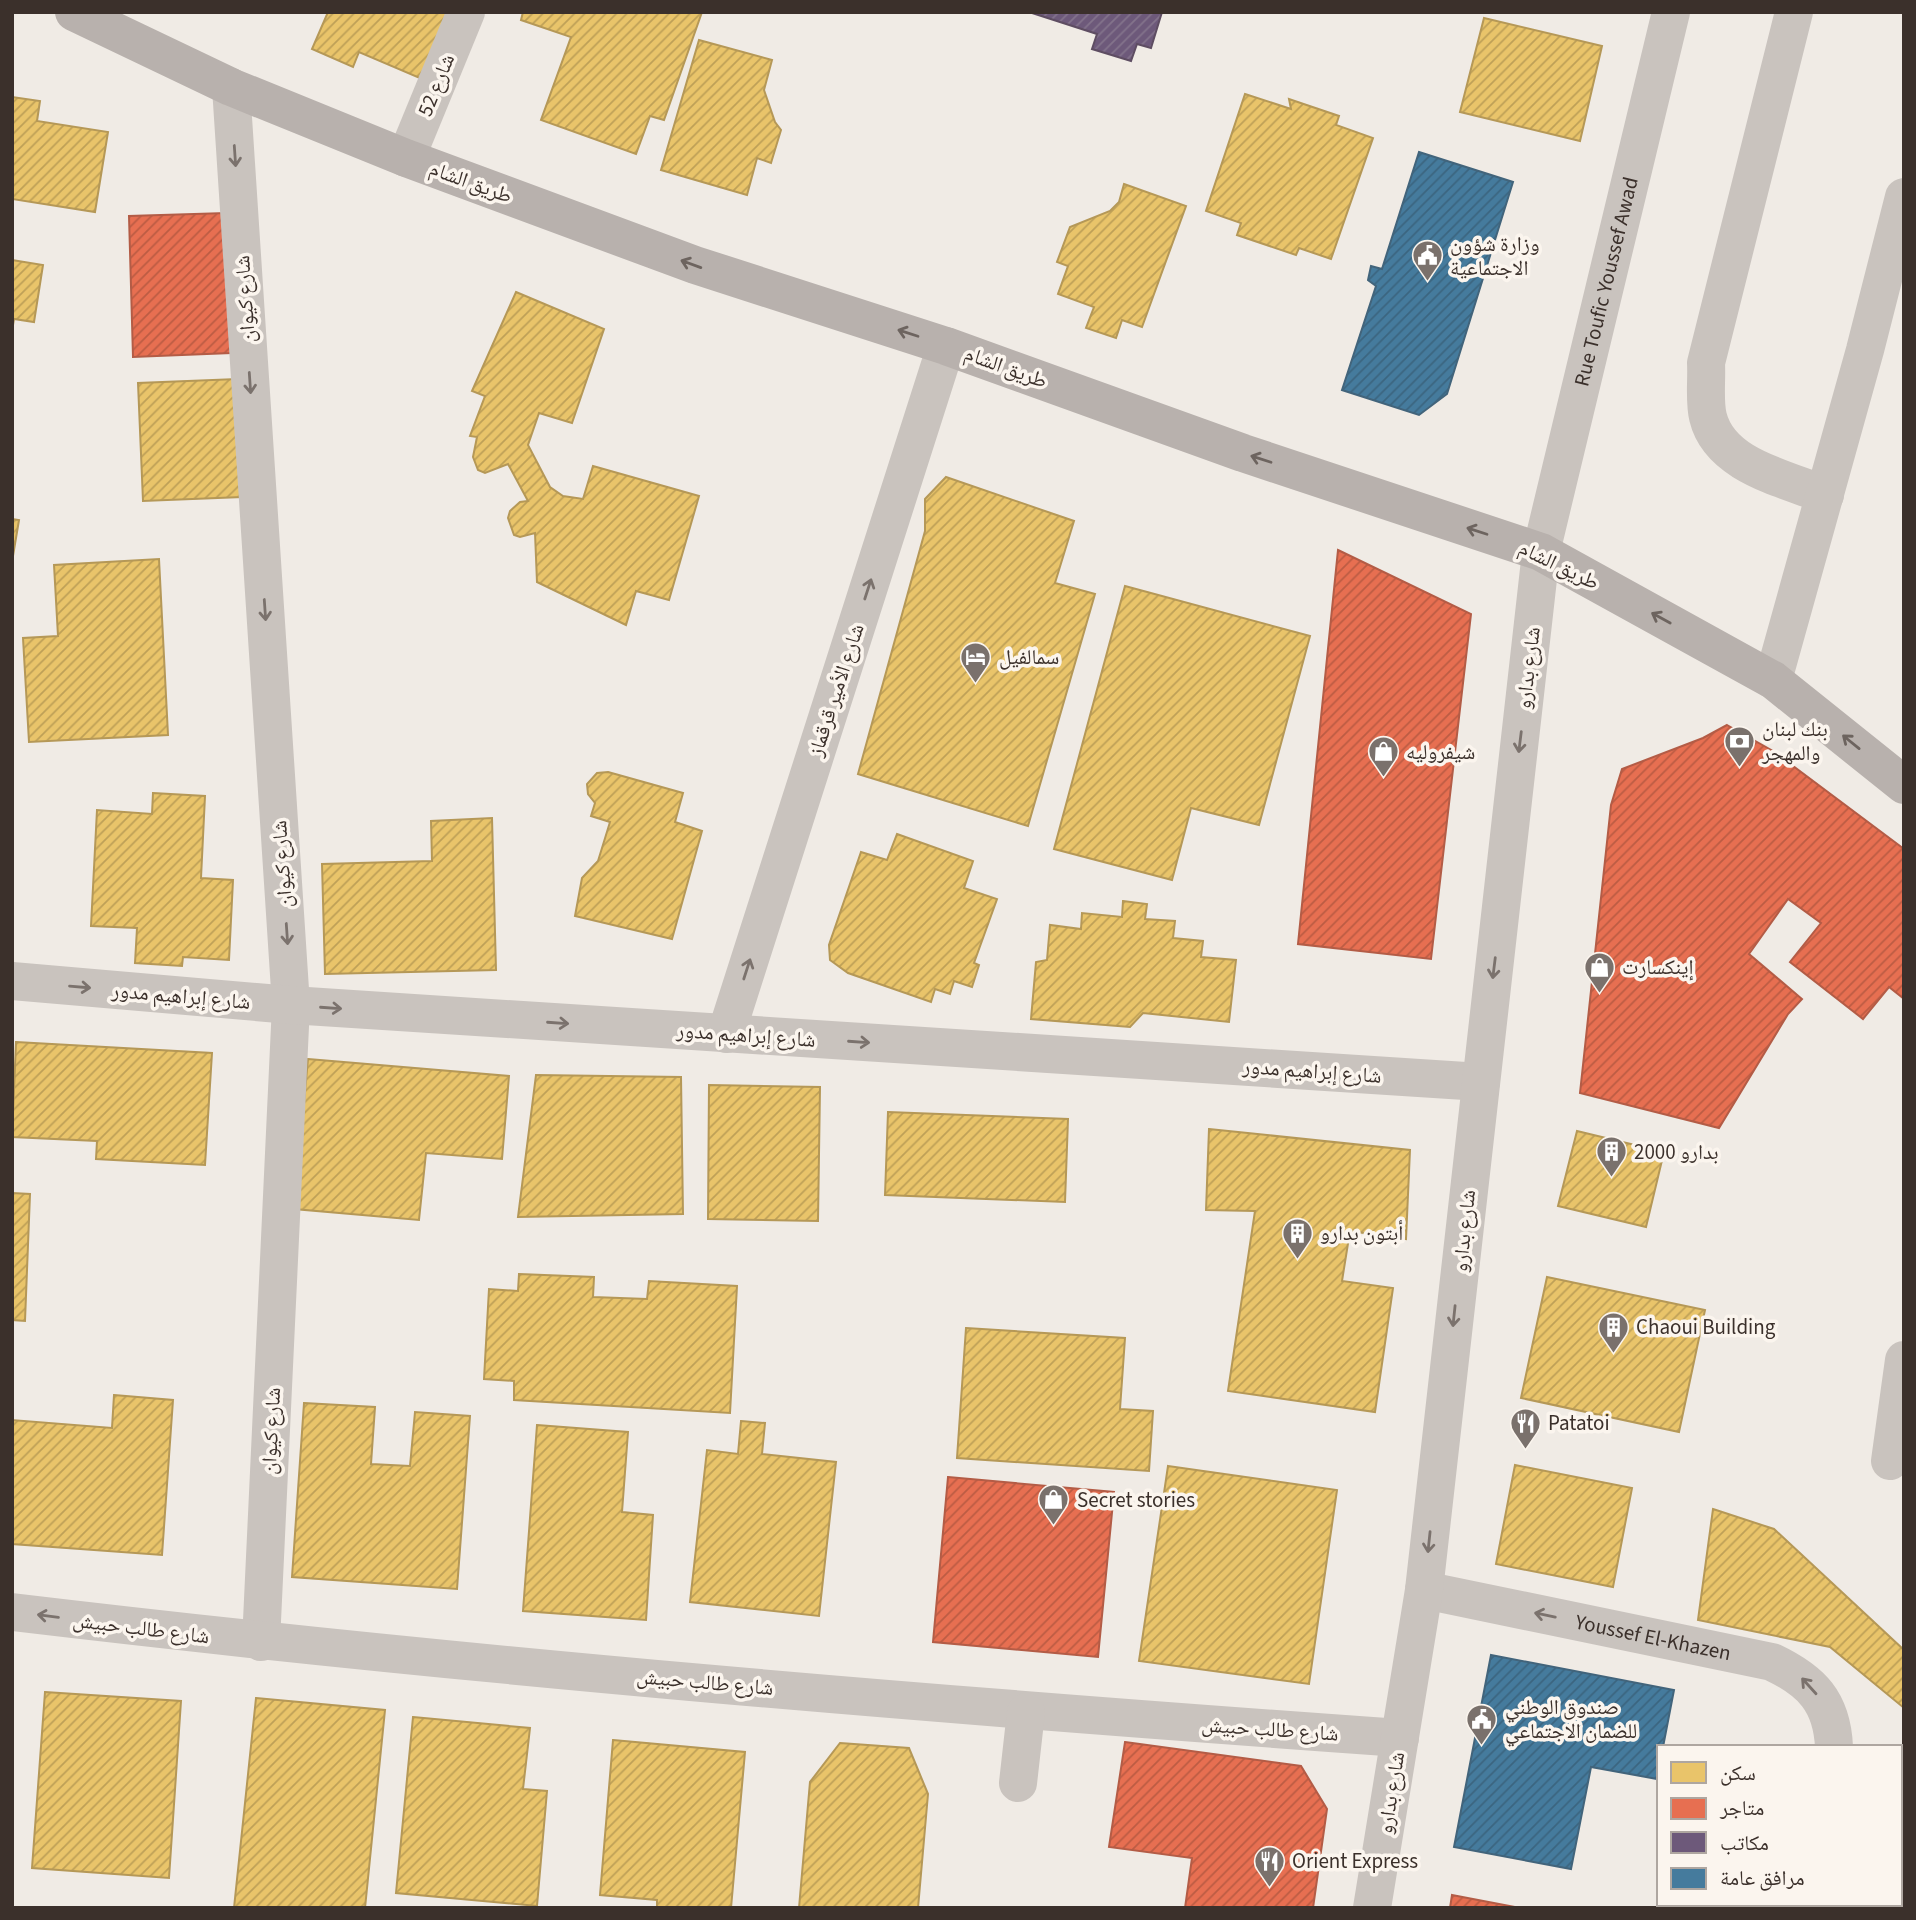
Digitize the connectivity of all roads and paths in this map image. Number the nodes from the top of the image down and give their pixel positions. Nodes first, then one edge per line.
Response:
1 (74, 12) edge
2 (466, 12) edge
3 (1671, 12) edge
4 (1794, 12) edge
5 (231, 88) junction
6 (406, 158) junction
7 (1904, 197) edge
8 (946, 346) junction
9 (1825, 495) junction
10 (1541, 552) junction
11 (1773, 680) junction
12 (1904, 785) edge
13 (12, 981) edge
14 (291, 1005) junction
15 (726, 1034) junction
16 (1481, 1082) junction
17 (1904, 1360) edge
18 (1890, 1461) dead end
19 (1423, 1590) junction
20 (12, 1612) edge
21 (261, 1642) junction
22 (1026, 1712) junction
23 (1399, 1738) junction
24 (1834, 1745) edge
25 (1018, 1783) dead end
26 (1372, 1908) edge

1 - 5 main road, طريق الشام
2 - 6 street, شارع 52
3 - 10 street, Rue Toufic Youssef Awad
4 - 9 street
5 - 6 main road, طريق الشام
5 -> 14 street, شارع كيوان
8 -> 6 main road, طريق الشام
7 - 9 street
10 -> 8 main road, طريق الشام
15 -> 8 street, شارع الأمير قرقماز
9 - 11 street
11 -> 10 main road, طريق الشام
10 -> 16 street, شارع بدارو
12 -> 11 main road, طريق الشام
13 -> 14 street, شارع إبراهيم مدور
14 -> 15 street, شارع إبراهيم مدور
14 - 21 street, شارع كيوان
15 -> 16 street, شارع إبراهيم مدور
16 -> 19 street, شارع بدارو
17 - 18 street
19 - 23 street, شارع بدارو
24 -> 19 street, Youssef El-Khazen
21 -> 20 street, شارع طالب حبيش
21 - 22 street, شارع طالب حبيش
22 - 23 street, شارع طالب حبيش
22 - 25 street
23 - 26 street, شارع بدارو

